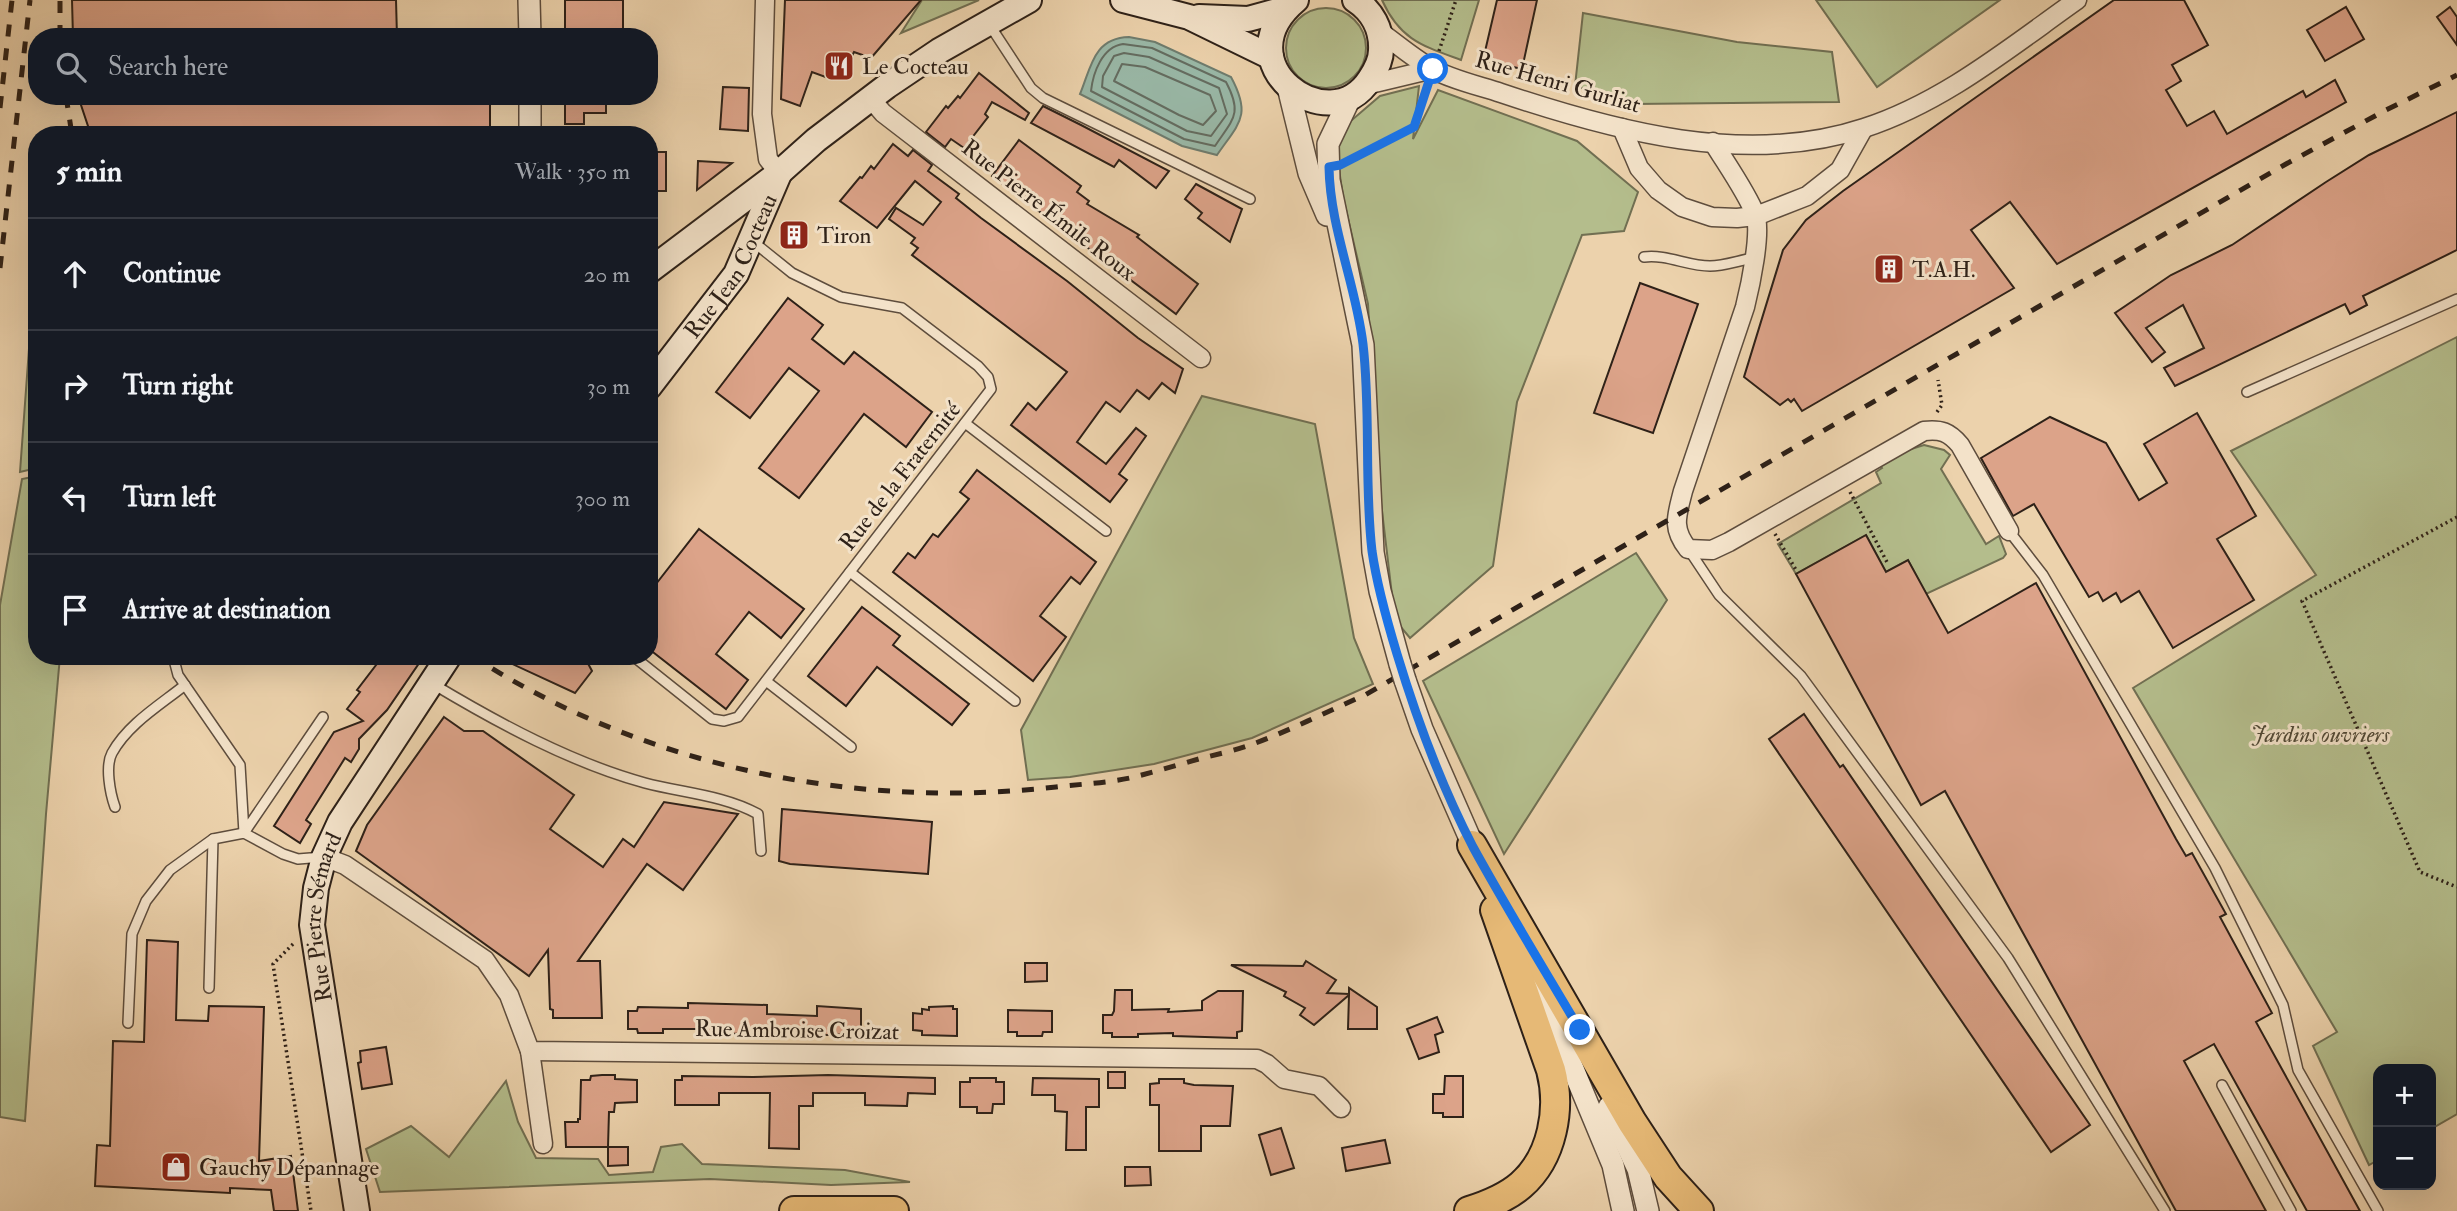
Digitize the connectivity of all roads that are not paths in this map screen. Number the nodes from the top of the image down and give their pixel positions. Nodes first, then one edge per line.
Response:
1 (529, 0) edge
2 (765, 0) edge
3 (1029, 0) edge
4 (1123, 0) edge
5 (2077, 0) edge
6 (1361, 2) edge
7 (1290, 5) edge
8 (1189, 17) junction
9 (988, 23) junction
10 (530, 28) edge
11 (1379, 31) junction
12 (1271, 57) junction
13 (1433, 69) junction
14 (1288, 87) junction
15 (1359, 91) junction
16 (871, 99) junction
17 (530, 105) edge
18 (530, 126) edge
19 (1622, 128) junction
20 (1863, 128) junction
21 (1713, 142) junction
22 (779, 173) junction
23 (1250, 200) dead end
24 (1756, 216) junction
25 (750, 240) junction
26 (1342, 249) junction
27 (1644, 257) dead end
28 (1754, 258) junction
29 (658, 264) edge
30 (2457, 299) edge
31 (1201, 358) dead end
32 (658, 375) edge
33 (2247, 392) dead end
34 (965, 423) junction
35 (1106, 531) dead end
36 (2008, 531) joint
37 (1688, 549) junction
38 (850, 572) junction
39 (175, 665) edge
40 (443, 665) edge
41 (644, 665) edge
42 (766, 681) junction
43 (432, 683) junction
44 (185, 685) junction
45 (1015, 701) dead end
46 (323, 717) dead end
47 (851, 747) dead end
48 (115, 807) dead end
49 (244, 833) junction
50 (213, 839) junction
51 (1472, 845) junction
52 (761, 851) dead end
53 (324, 857) junction
54 (209, 988) dead end
55 (1542, 991) junction
56 (128, 1023) dead end
57 (530, 1051) junction
58 (2222, 1085) dead end
59 (1341, 1108) dead end
60 (543, 1144) dead end
61 (357, 1211) edge
62 (794, 1211) edge
63 (894, 1211) edge
64 (1469, 1211) edge
65 (1623, 1211) edge
66 (1648, 1211) edge
67 (1699, 1211) edge
68 (2165, 1211) edge
69 (2291, 1211) edge
70 (2378, 1211) edge

1 - 10 street
2 - 22 street
3 - 9 main road, Rue Jean Cocteau
4 - 8 main road
5 - 20 street, Rue Henri Gurliat
6 - 11 main road
7 - 8 main road
7 - 12 main road
8 - 12 main road
9 - 16 main road, Rue Jean Cocteau
9 - 23 lane
11 - 13 street, Rue Henri Gurliat
11 - 15 main road
12 - 14 main road
13 - 15 street
13 - 19 street, Rue Henri Gurliat
14 - 15 main road
14 - 26 street
15 - 26 street
16 - 22 main road, Rue Jean Cocteau
16 - 31 street, Rue Pierre Émile Roux
17 - 18 street
19 - 21 street, Rue Henri Gurliat
19 - 24 street
20 - 21 street, Rue Henri Gurliat
20 - 24 street
21 - 24 street
22 - 25 main road, Rue Jean Cocteau
22 - 29 main road, Rue Jean Cocteau
24 - 28 street
25 - 32 main road, Rue Jean Cocteau
25 - 34 lane, Rue de la Fraternité
26 - 51 street
27 - 28 lane
28 - 37 street
30 - 33 lane
34 - 35 lane
34 - 38 lane, Rue de la Fraternité
36 - 37 street
36 - 70 lane
37 - 68 lane
38 - 42 lane, Rue de la Fraternité
38 - 45 lane
39 - 44 lane
40 - 43 main road, Rue Pierre Sémard
41 - 42 lane, Rue de la Fraternité
42 - 47 lane
43 - 52 lane
43 - 53 main road, Rue Pierre Sémard
44 - 48 lane
44 - 49 lane
46 - 49 lane
49 - 50 lane
49 - 53 lane
50 - 54 lane
50 - 56 lane
51 - 55 street
51 - 64 main road
51 - 67 main road
53 - 57 street
53 - 61 main road, Rue Pierre Sémard
55 - 65 street
55 - 66 street
57 - 59 street, Rue Ambroise Croizat
57 - 60 street
58 - 69 lane
62 - 63 main road

